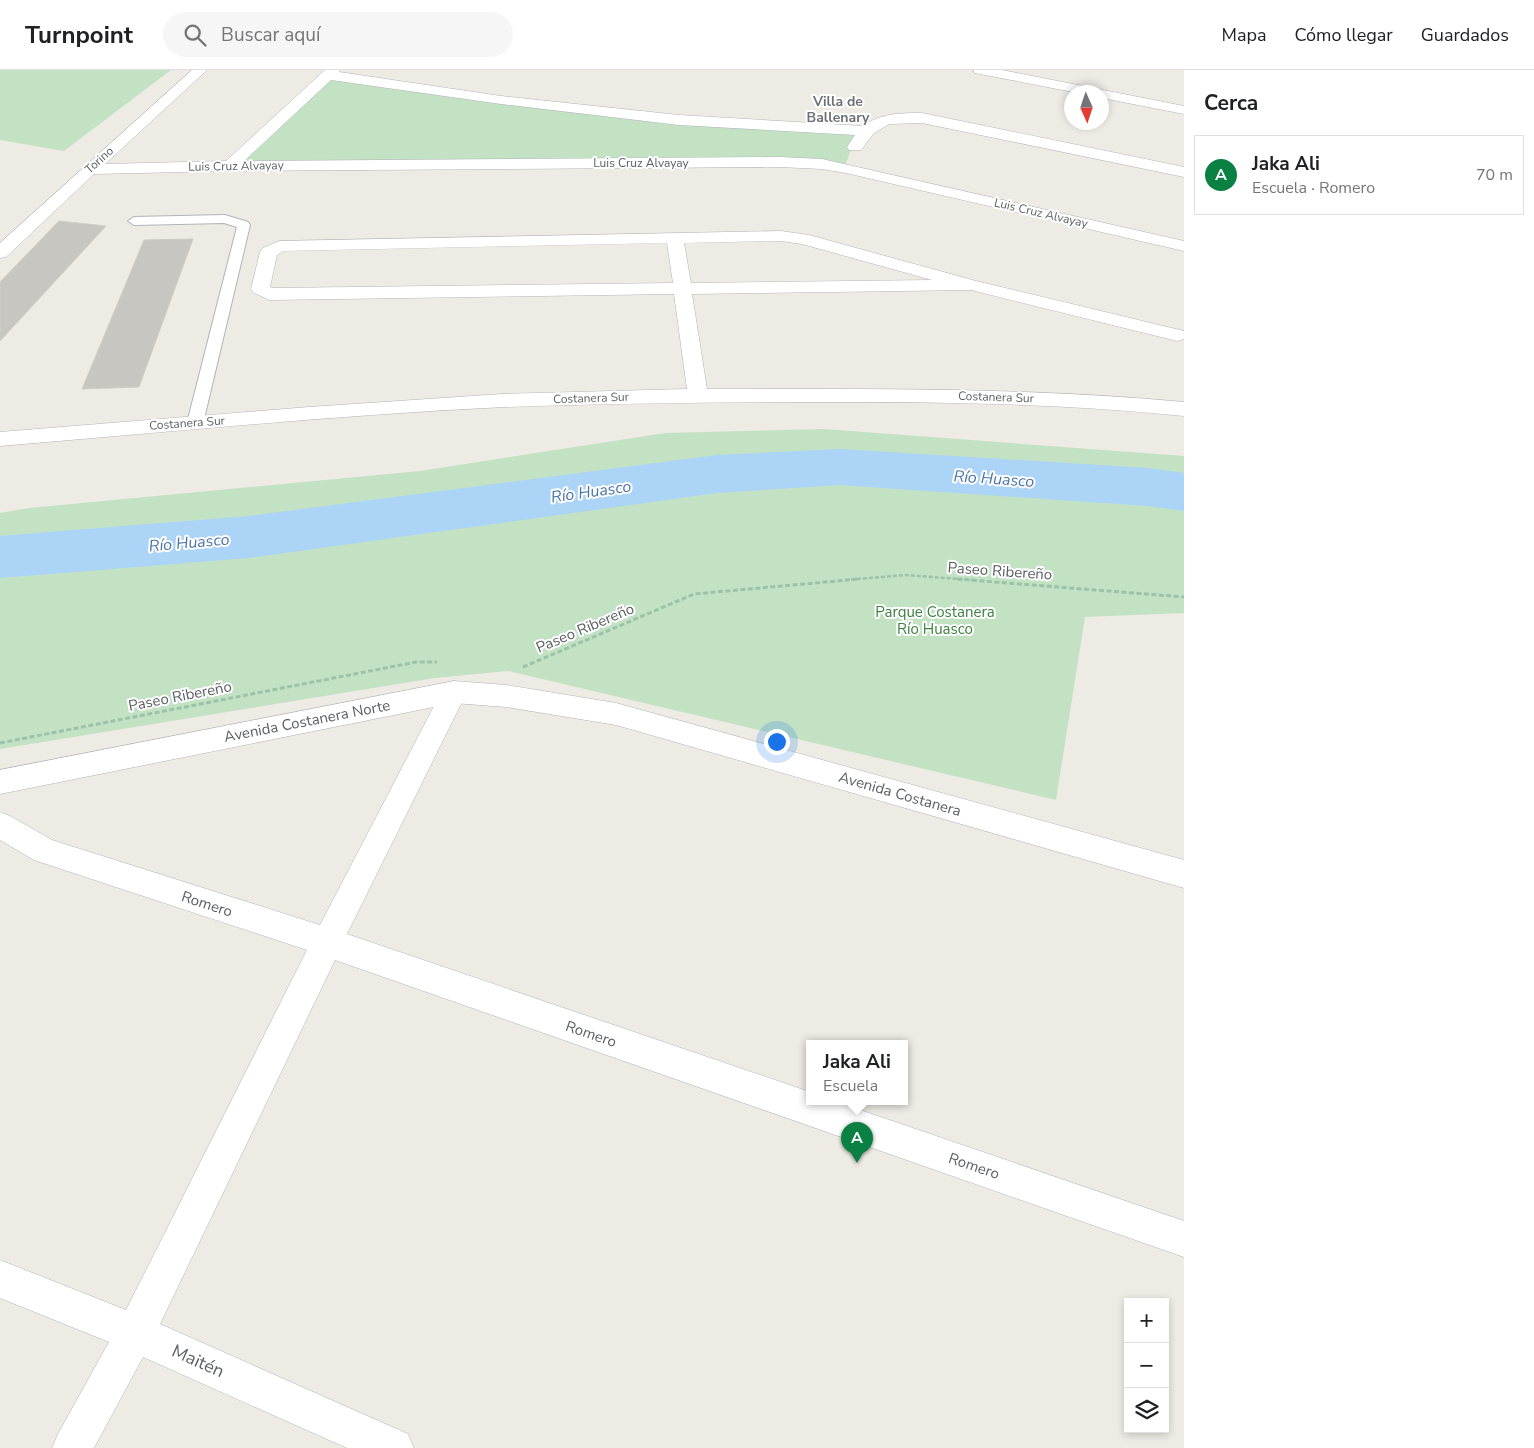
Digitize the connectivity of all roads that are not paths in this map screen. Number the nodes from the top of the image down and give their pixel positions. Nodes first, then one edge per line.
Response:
1 (200, 70) edge
2 (980, 70) edge
3 (331, 73) edge
4 (1064, 86) edge
5 (1109, 95) edge
6 (1184, 110) edge
7 (865, 132) junction
8 (230, 166) junction
9 (846, 168) junction
10 (90, 169) junction
11 (1184, 172) edge
12 (134, 221) dead end
13 (675, 238) junction
14 (1184, 246) edge
15 (0, 253) edge
16 (970, 285) junction
17 (683, 289) junction
18 (1177, 335) dead end
19 (698, 394) junction
20 (1184, 409) edge
21 (195, 423) junction
22 (0, 439) edge
23 (454, 692) junction
24 (616, 714) joint
25 (0, 782) edge
26 (0, 825) edge
27 (1184, 874) edge
28 (327, 942) junction
29 (1184, 1239) edge
30 (0, 1279) edge
31 (135, 1333) junction
32 (72, 1448) edge
33 (394, 1448) edge

1 - 10 street, Torino
2 - 4 street
3 - 7 street
3 - 8 street
5 - 6 street
7 - 9 street
7 - 11 street
8 - 9 street, Luis Cruz Alvayay
8 - 10 street, Luis Cruz Alvayay
9 - 14 street, Luis Cruz Alvayay
10 - 15 street, Torino
12 - 21 lane
13 - 16 street
13 - 17 street
13 - 17 street
16 - 17 street
16 - 18 street
17 - 19 street
19 - 20 street, Costanera Sur
19 - 21 street, Costanera Sur
21 - 22 street, Costanera Sur
23 - 24 street, Avenida Costanera Norte
23 - 25 street, Avenida Costanera Norte
23 - 28 street
24 - 27 street, Avenida Costanera
26 - 28 street, Romero
28 - 29 street, Romero
28 - 31 street
30 - 31 street, Maitén
31 - 32 street
31 - 33 street, Maitén

